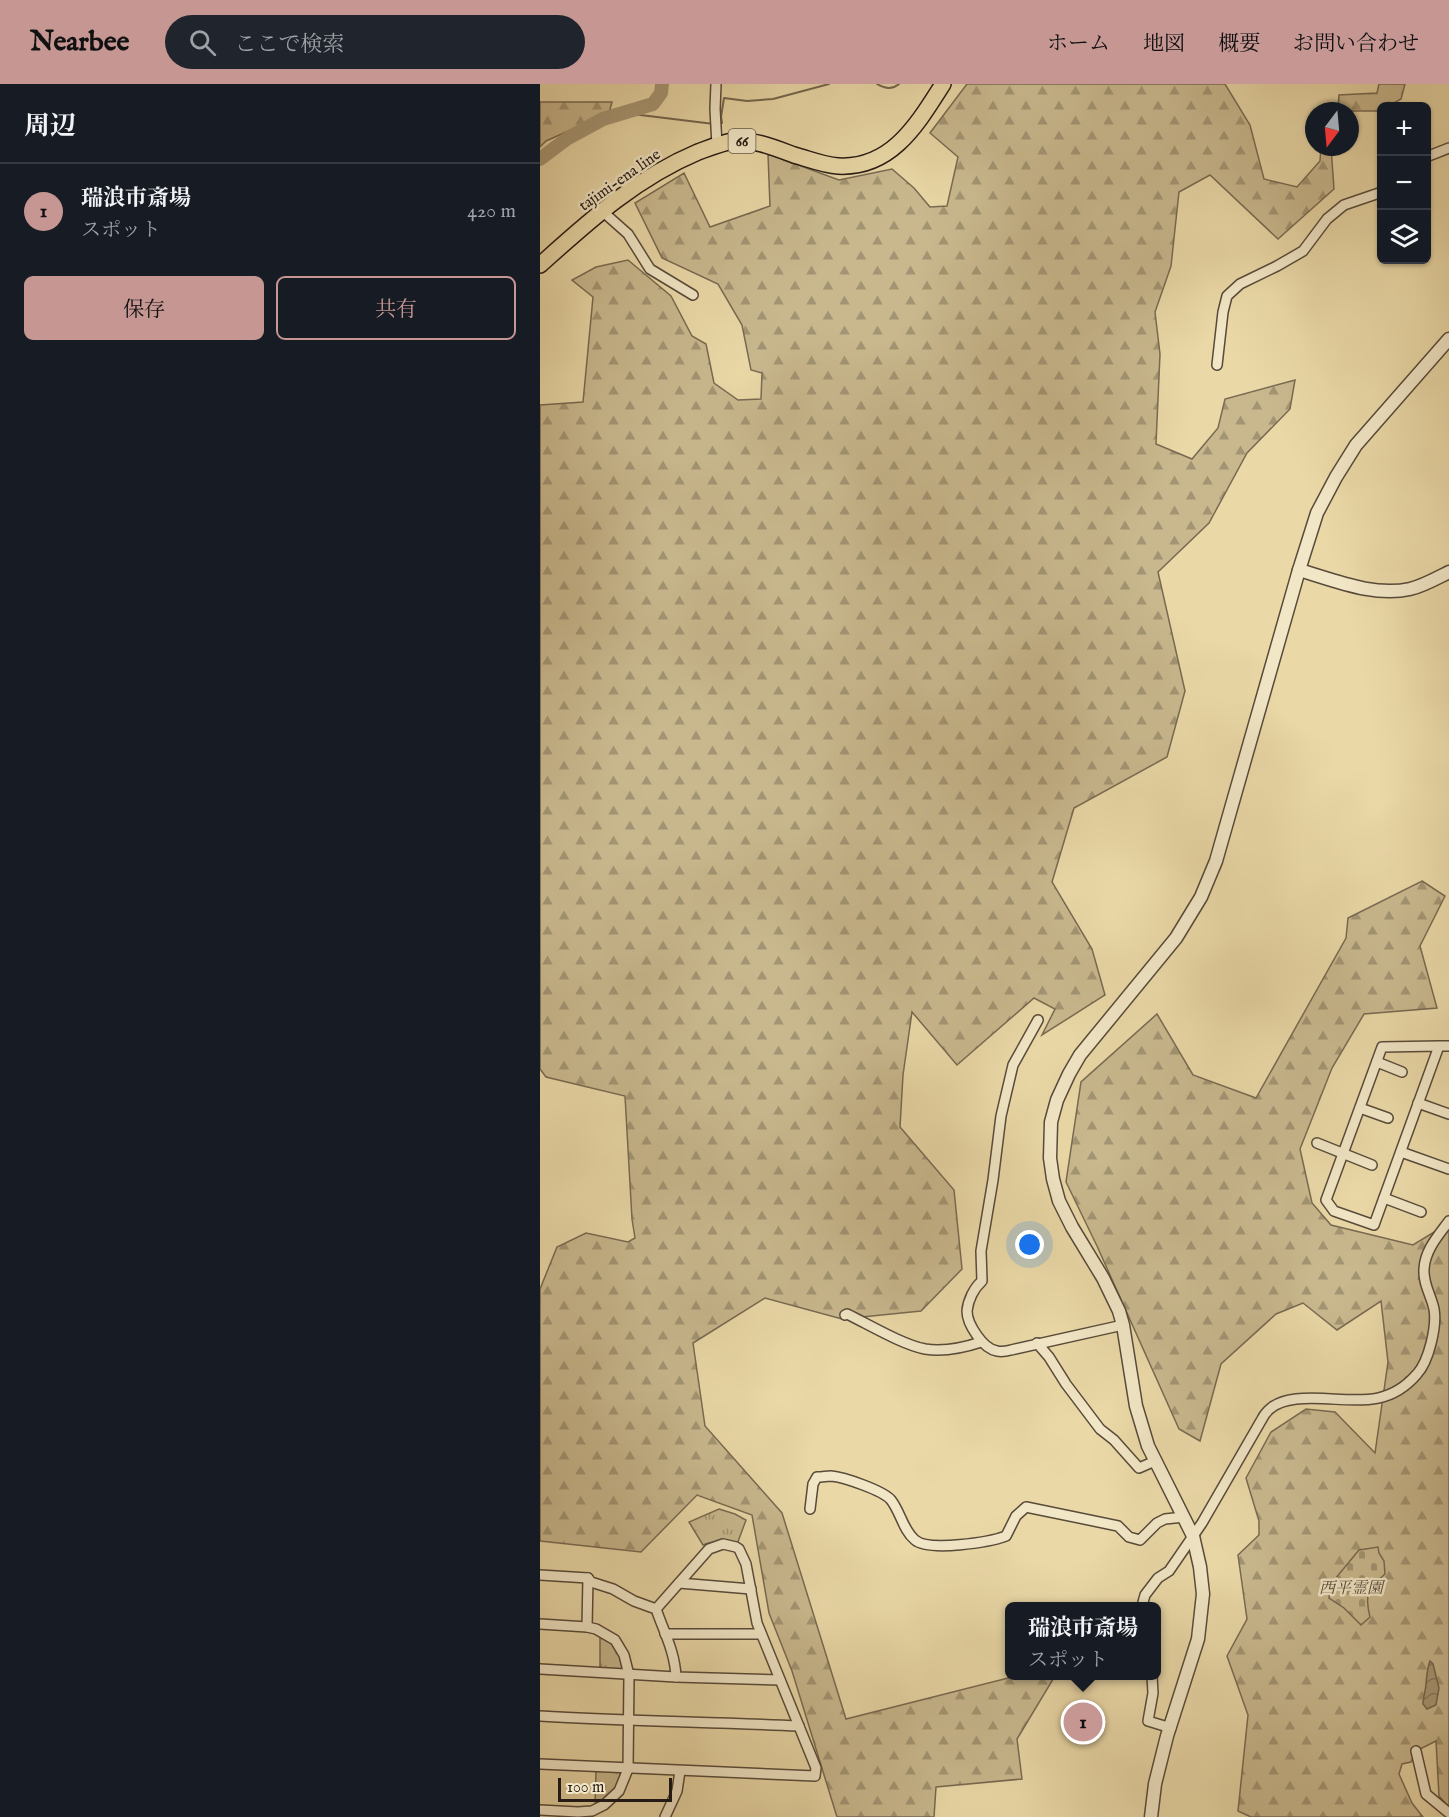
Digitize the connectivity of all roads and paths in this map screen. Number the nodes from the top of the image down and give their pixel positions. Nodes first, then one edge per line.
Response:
1 (716, 84) edge
2 (943, 84) edge
3 (717, 145) junction
4 (1449, 148) edge
5 (1431, 156) edge
6 (1377, 194) edge
7 (601, 210) junction
8 (540, 265) edge
9 (693, 295) dead end
10 (1449, 339) edge
11 (1217, 365) dead end
12 (1299, 570) junction
13 (1449, 572) edge
14 (1038, 1020) dead end
15 (1444, 1046) edge
16 (1377, 1062) junction
17 (1402, 1072) dead end
18 (1418, 1103) junction
19 (1360, 1108) junction
20 (1449, 1114) edge
21 (1388, 1118) dead end
22 (1317, 1143) dead end
23 (1401, 1152) junction
24 (1343, 1154) junction
25 (1372, 1165) dead end
26 (1449, 1169) edge
27 (1384, 1198) junction
28 (1421, 1212) dead end
29 (1449, 1221) edge
30 (845, 1315) dead end
31 (1123, 1325) junction
32 (981, 1342) junction
33 (1037, 1343) junction
34 (1155, 1461) junction
35 (810, 1509) dead end
36 (1184, 1517) junction
37 (1193, 1536) junction
38 (540, 1575) edge
39 (588, 1578) junction
40 (679, 1583) junction
41 (751, 1589) junction
42 (1143, 1602) edge
43 (656, 1609) junction
44 (540, 1624) edge
45 (587, 1627) junction
46 (665, 1634) junction
47 (761, 1634) junction
48 (540, 1669) edge
49 (628, 1675) junction
50 (676, 1677) junction
51 (780, 1680) junction
52 (1152, 1680) edge
53 (540, 1716) edge
54 (627, 1721) junction
55 (799, 1726) junction
56 (1171, 1728) junction
57 (1416, 1751) dead end
58 (540, 1764) edge
59 (628, 1768) junction
60 (680, 1771) junction
61 (540, 1810) edge
62 (1449, 1813) edge
63 (562, 1814) edge
64 (665, 1817) edge
65 (1151, 1817) edge

1 - 3 street
2 - 3 main road, tajimi-ena line / 66
3 - 7 main road, tajimi-ena line / 66
4 - 5 street
6 - 11 street
7 - 8 main road, tajimi-ena line / 66
7 - 9 street
10 - 12 street
12 - 13 street
12 - 31 street
14 - 32 street
15 - 16 street
15 - 18 street
16 - 17 street
16 - 19 street
18 - 20 street
18 - 23 street
19 - 21 street
19 - 24 street
22 - 24 street
23 - 26 street
23 - 27 street
24 - 25 street
24 - 27 street
27 - 28 street
29 - 37 street
30 - 32 street
31 - 33 street
31 - 34 street
32 - 33 street
33 - 34 street
34 - 36 street
35 - 36 street
36 - 37 street
37 - 42 street
37 - 56 street
38 - 39 street
39 - 43 street
39 - 45 street
40 - 41 street
40 - 41 street
40 - 43 street
41 - 47 street
43 - 46 street
44 - 45 street
45 - 49 street
46 - 47 street
46 - 50 street
47 - 51 street
48 - 49 street
49 - 50 street
49 - 54 street
50 - 51 street
51 - 55 street
52 - 56 street
53 - 54 street
54 - 55 street
54 - 59 street
55 - 60 street
56 - 65 street
57 - 62 street
58 - 59 street
59 - 60 street
59 - 63 street
60 - 64 street
61 - 63 street

